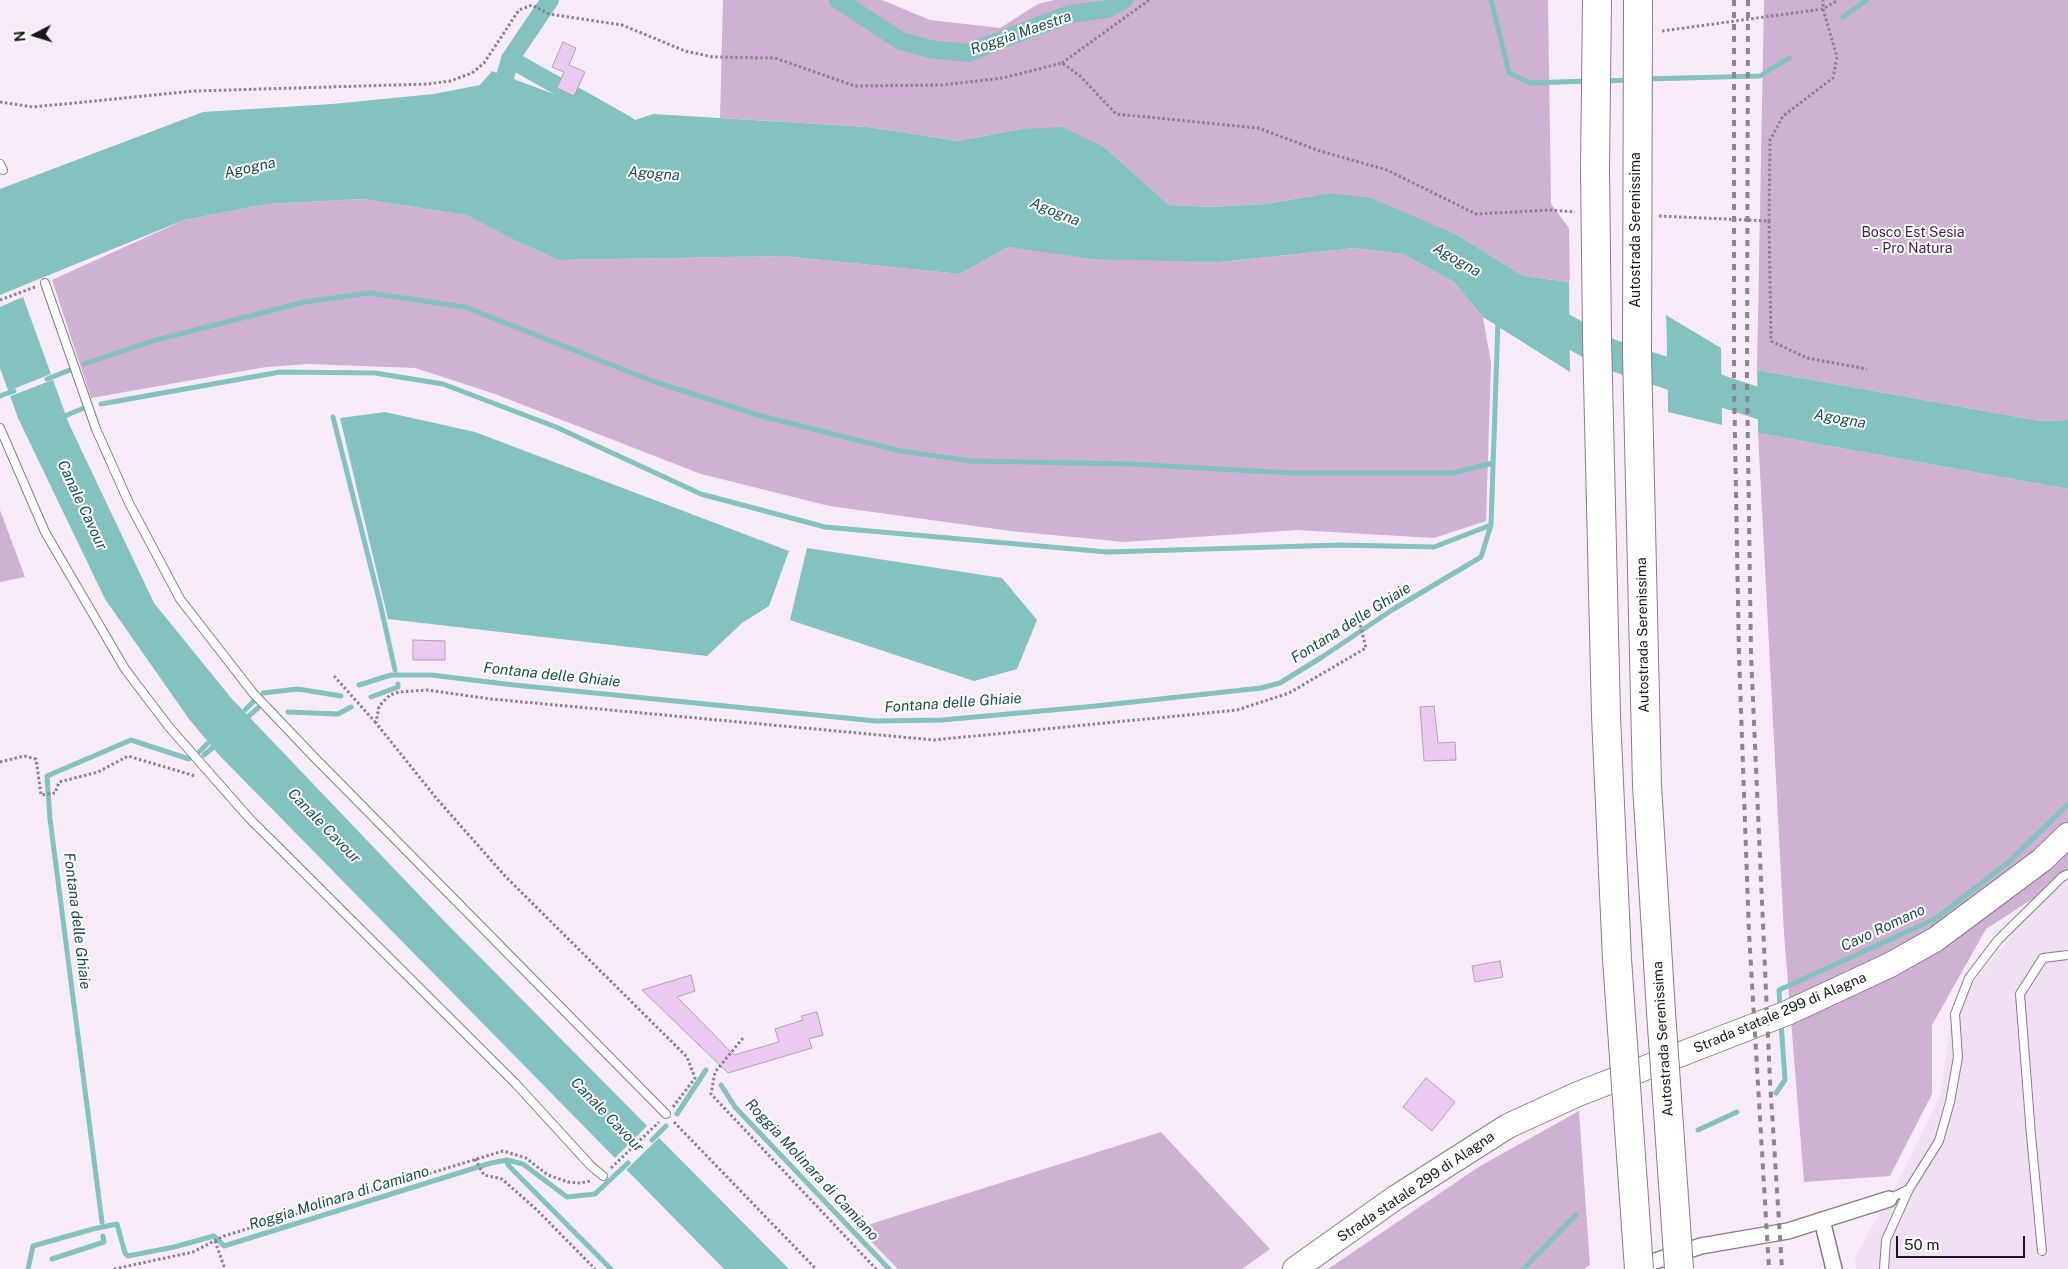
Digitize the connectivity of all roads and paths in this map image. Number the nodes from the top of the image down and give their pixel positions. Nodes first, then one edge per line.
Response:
1 (1149, 0) edge
2 (1597, 0) edge
3 (1638, 0) edge
4 (1823, 0) edge
5 (1838, 0) edge
6 (1823, 9) junction
7 (1662, 31) dead end
8 (1062, 63) junction
9 (0, 102) edge
10 (1580, 212) dead end
11 (1650, 215) dead end
12 (1769, 221) junction
13 (44, 283) joint
14 (0, 300) edge
15 (1868, 370) dead end
16 (0, 428) edge
17 (1359, 623) dead end
18 (334, 676) dead end
19 (376, 723) junction
20 (0, 762) edge
21 (217, 782) junction
22 (2068, 835) edge
23 (2068, 874) edge
24 (2068, 955) edge
25 (743, 1038) dead end
26 (666, 1114) junction
27 (475, 1160) junction
28 (606, 1173) junction
29 (1909, 1189) junction
30 (1889, 1199) joint
31 (1822, 1220) junction
32 (216, 1241) junction
33 (2042, 1251) dead end
34 (128, 1268) edge
35 (114, 1269) edge
36 (224, 1269) edge
37 (595, 1269) edge
38 (816, 1269) edge
39 (876, 1269) edge
40 (1296, 1269) edge
41 (1633, 1269) edge
42 (1639, 1269) edge
43 (1680, 1269) edge
44 (1834, 1269) edge
45 (1884, 1269) edge

1 - 8 path
2 - 42 highway, bridge
3 - 43 highway, Autostrada Serenissima, bridge
4 - 6 path
5 - 6 path
6 - 7 path
6 - 12 path
8 - 9 path
8 - 10 path
11 - 12 path
12 - 15 path
13 - 14 path
13 - 26 lane
16 - 21 lane
17 - 19 path
18 - 19 path
19 - 26 path
20 - 21 path
21 - 28 lane
22 - 40 main road, Strada statale 299 di Alagna
23 - 29 lane
24 - 33 lane
25 - 39 path
26 - 28 path
26 - 38 path
27 - 28 path
27 - 32 path
27 - 37 path
29 - 30 lane
29 - 45 lane
30 - 31 street
31 - 41 street
31 - 44 street
32 - 34 path
32 - 36 path
34 - 35 path

